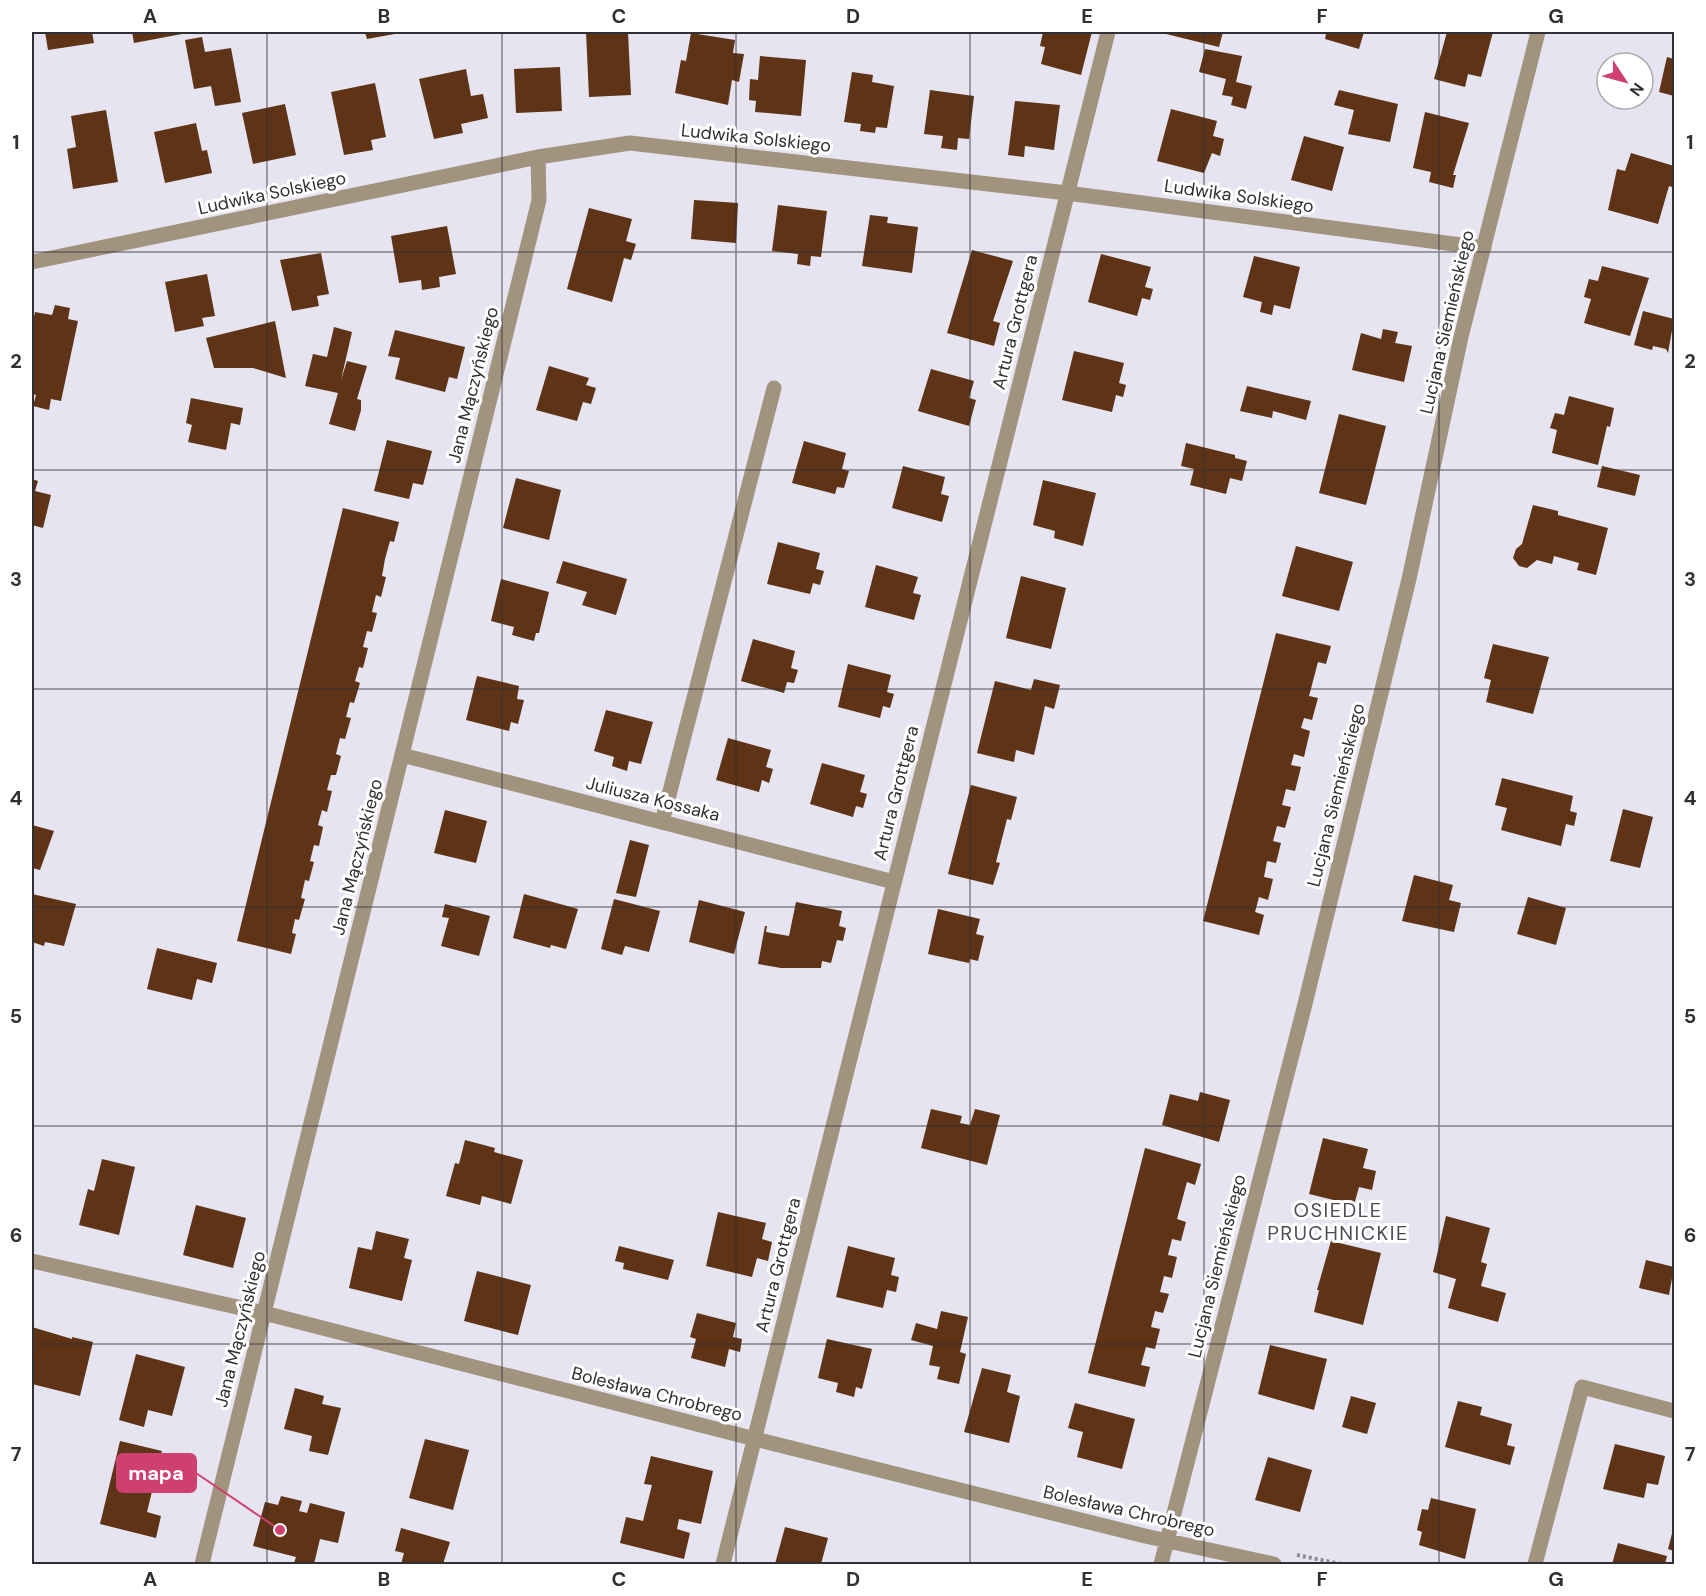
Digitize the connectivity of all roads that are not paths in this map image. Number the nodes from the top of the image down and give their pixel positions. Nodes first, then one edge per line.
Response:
1 (1108, 32) edge
2 (1538, 32) edge
3 (538, 157) junction
4 (1067, 193) junction
5 (1484, 248) junction
6 (32, 262) edge
7 (774, 388) dead end
8 (402, 755) junction
9 (662, 822) junction
10 (894, 882) junction
11 (32, 1261) edge
12 (264, 1313) junction
13 (1674, 1411) edge
14 (754, 1439) junction
15 (1168, 1540) junction
16 (202, 1564) edge
17 (723, 1564) edge
18 (1161, 1564) edge
19 (1274, 1564) edge
20 (1535, 1564) edge

1 - 4 street, Artura Grottgera
2 - 5 street, Lucjana Siemieńskiego
3 - 4 street, Ludwika Solskiego
3 - 6 street, Ludwika Solskiego
3 - 8 street, Jana Mączyńskiego
4 - 5 street, Ludwika Solskiego
4 - 10 street, Artura Grottgera
5 - 15 street, Lucjana Siemieńskiego
7 - 9 street
8 - 9 street, Juliusza Kossaka
8 - 12 street, Jana Mączyńskiego
9 - 10 street, Juliusza Kossaka
10 - 14 street, Artura Grottgera
11 - 12 street, Bolesława Chrobrego
12 - 14 street, Bolesława Chrobrego
12 - 16 street, Jana Mączyńskiego
13 - 20 street
14 - 15 street, Bolesława Chrobrego
14 - 17 street, Artura Grottgera
15 - 18 street, Lucjana Siemieńskiego
15 - 19 street, Bolesława Chrobrego

